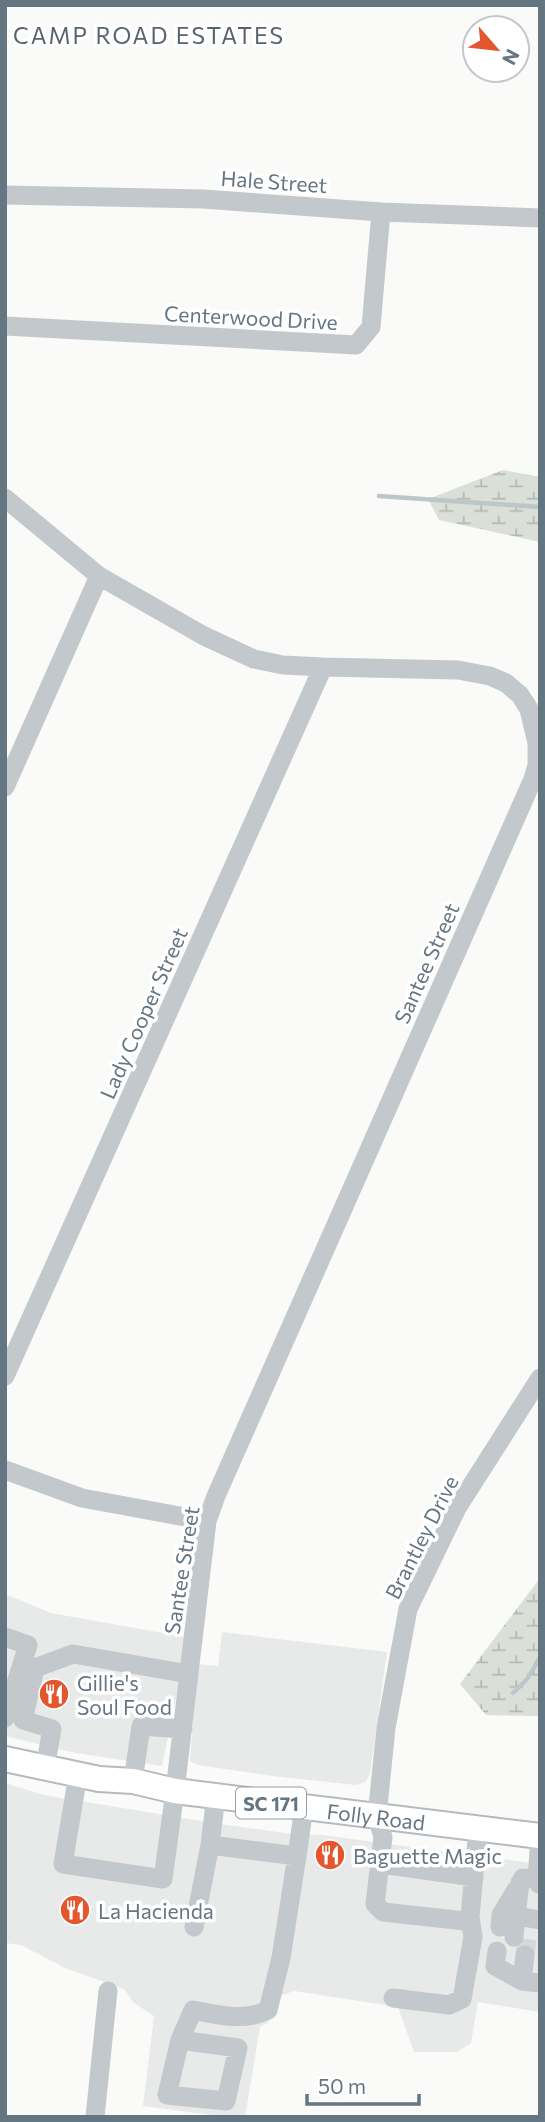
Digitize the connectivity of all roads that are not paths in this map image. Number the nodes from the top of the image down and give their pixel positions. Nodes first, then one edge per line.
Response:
1 (5, 195) edge
2 (381, 212) junction
3 (540, 218) edge
4 (5, 326) edge
5 (5, 498) edge
6 (99, 576) junction
7 (323, 667) junction
8 (535, 705) edge
9 (5, 787) edge
10 (5, 1376) edge
11 (540, 1378) edge
12 (5, 1470) edge
13 (207, 1521) junction
14 (5, 1637) edge
15 (189, 1674) junction
16 (5, 1718) edge
17 (183, 1729) junction
18 (5, 1759) edge
19 (46, 1768) junction
20 (78, 1775) junction
21 (132, 1781) junction
22 (175, 1791) junction
23 (216, 1796) junction
24 (304, 1807) junction
25 (377, 1816) junction
26 (478, 1829) junction
27 (540, 1837) edge
28 (210, 1845) junction
29 (297, 1856) junction
30 (381, 1864) junction
31 (474, 1877) junction
32 (534, 1882) edge
33 (470, 1917) junction
34 (529, 1918) edge
35 (194, 1927) dead end
36 (516, 1945) edge
37 (531, 1982) edge
38 (108, 1991) dead end
39 (393, 1998) dead end
40 (180, 2040) dead end
41 (95, 2117) edge

1 - 2 street, Hale Street
2 - 3 street, Hale Street
2 - 4 street, Centerwood Drive
5 - 6 street, Santee Street
6 - 7 street, Santee Street
6 - 9 street
7 - 8 street, Santee Street
7 - 10 street, Lady Cooper Street
8 - 13 street, Santee Street
11 - 25 street, Brantley Drive
12 - 13 street
13 - 15 street, Santee Street
14 - 16 street
15 - 17 street, Santee Street
15 - 19 street
17 - 21 street
17 - 22 street, Santee Street
18 - 19 main road, Folly Road / SC 171
19 - 20 main road, Folly Road / SC 171
20 - 21 main road, Folly Road / SC 171
20 - 22 street, Santee Street
21 - 22 main road, Folly Road / SC 171
22 - 23 main road, Folly Road / SC 171
23 - 24 main road, Folly Road / SC 171
23 - 28 street
24 - 25 main road, Folly Road / SC 171
24 - 29 street
25 - 26 main road, Folly Road / SC 171
25 - 30 street, Brantley Drive
26 - 27 main road, Folly Road / SC 171
26 - 31 street
27 - 32 street
28 - 29 street
28 - 35 street
29 - 40 street
30 - 31 street
30 - 33 street, Brantley Drive
31 - 33 street
32 - 34 street
32 - 36 street
33 - 39 street
34 - 36 street
36 - 37 street
36 - 37 street
38 - 41 street

